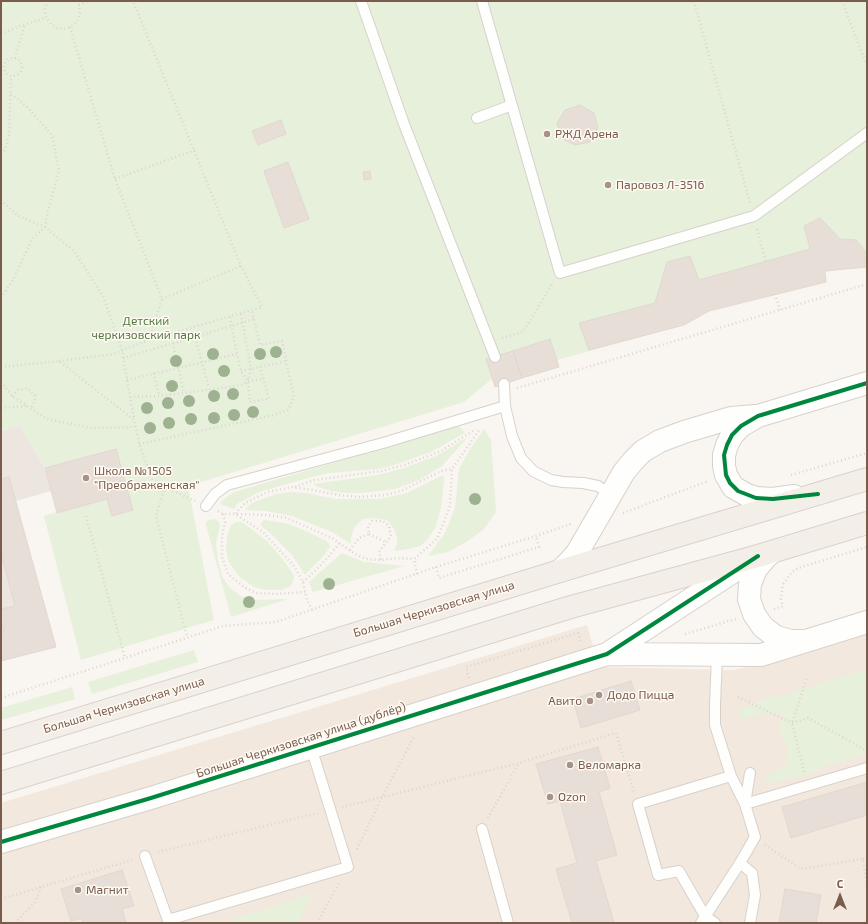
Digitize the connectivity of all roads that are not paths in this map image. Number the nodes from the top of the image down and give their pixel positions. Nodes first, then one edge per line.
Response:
1 (362, 1) edge
2 (482, 1) edge
3 (512, 105) junction
4 (477, 118) dead end
5 (867, 133) edge
6 (495, 356) dead end
7 (867, 383) edge
8 (504, 388) road end
9 (505, 406) junction
10 (758, 416) junction
11 (867, 480) edge
12 (818, 494) junction
13 (617, 504) junction
14 (206, 506) road end
15 (867, 523) edge
16 (779, 549) junction
17 (758, 556) junction
18 (560, 570) junction
19 (867, 622) edge
20 (807, 641) junction
21 (607, 654) junction
22 (717, 655) junction
23 (1, 742) edge
24 (311, 747) junction
25 (867, 768) edge
26 (750, 773) dead end
27 (731, 776) junction
28 (1, 783) edge
29 (745, 804) junction
30 (482, 829) road end
31 (1, 842) edge
32 (145, 856) road end
33 (740, 863) junction
34 (703, 920) edge
35 (168, 922) edge
36 (508, 923) edge
37 (715, 923) edge
38 (750, 923) edge

1 - 6 lane
2 - 3 lane
3 - 4 lane
3 - 5 lane
7 - 10 street
8 - 9 lane
9 - 13 lane
9 - 14 lane
10 - 12 street
10 - 13 street
11 - 12 main road, Большая Черкизовская улица
12 - 18 main road, Большая Черкизовская улица
13 - 18 street
15 - 16 main road
16 - 17 main road
16 - 20 street
17 - 21 street
17 - 28 main road
18 - 23 main road, Большая Черкизовская улица
19 - 20 street
20 - 22 street
21 - 22 street
21 - 24 street, Большая Черкизовская улица (дублёр)
22 - 27 lane
24 - 31 street, Большая Черкизовская улица (дублёр)
24 - 35 lane
25 - 29 lane
26 - 29 lane
27 - 29 lane
27 - 34 lane
29 - 33 lane
30 - 36 lane
32 - 35 lane
33 - 34 lane
33 - 38 lane
34 - 37 lane

